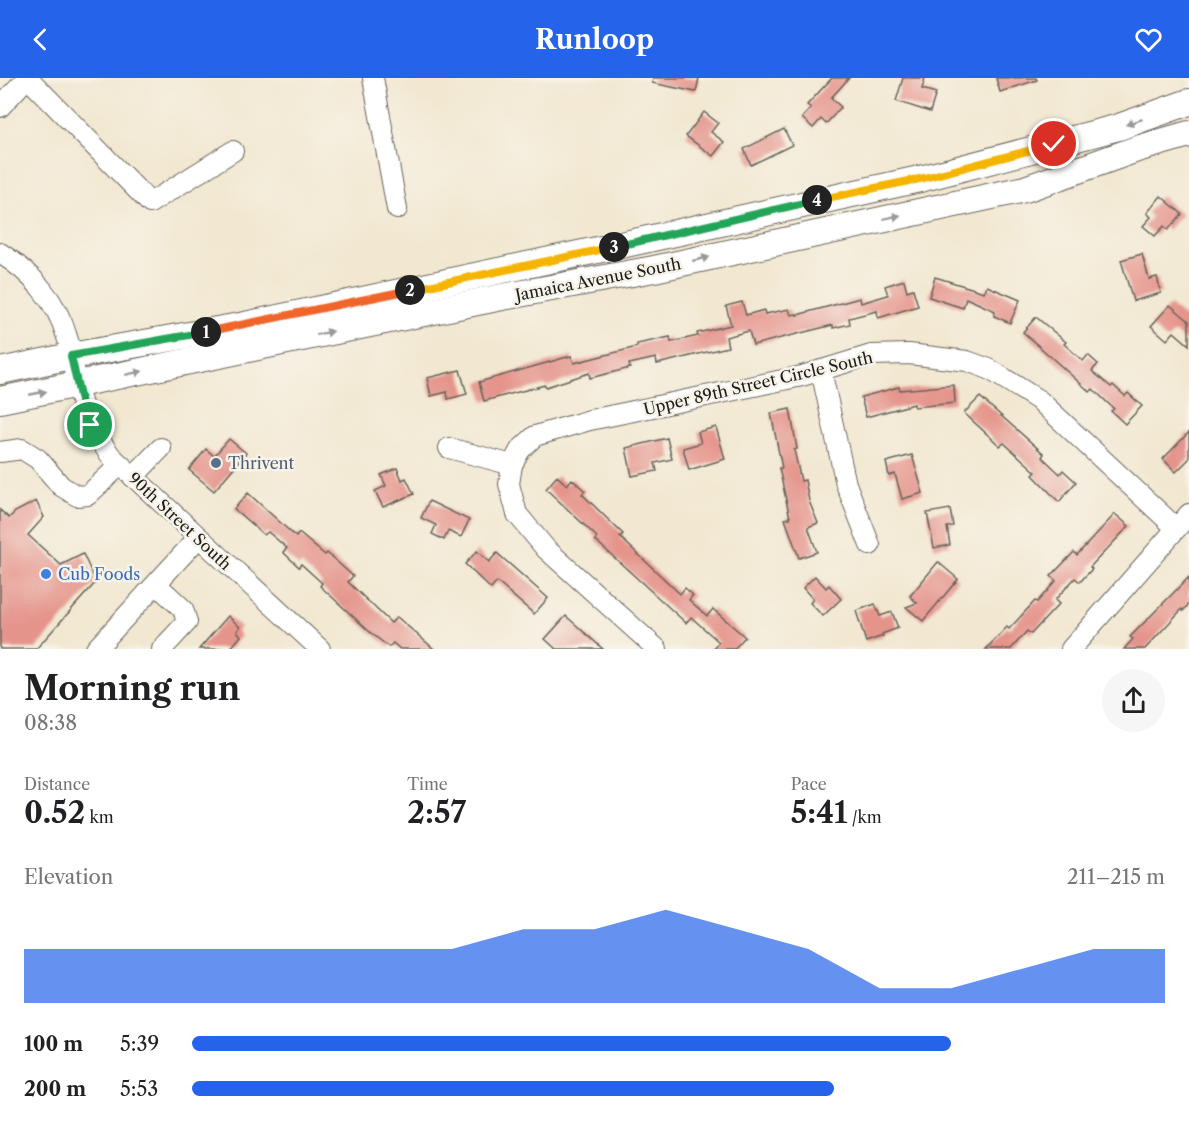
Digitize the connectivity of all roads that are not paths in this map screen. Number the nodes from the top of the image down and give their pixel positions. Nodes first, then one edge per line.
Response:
1 (27, 78) edge
2 (373, 78) edge
3 (1189, 102) edge
4 (0, 107) edge
5 (1189, 134) edge
6 (233, 151) dead end
7 (397, 210) dead end
8 (0, 253) edge
9 (71, 356) junction
10 (821, 370) junction
11 (0, 371) edge
12 (77, 385) junction
13 (0, 400) edge
14 (161, 448) dead end
15 (449, 448) dead end
16 (0, 452) edge
17 (512, 465) junction
18 (127, 471) junction
19 (1183, 521) edge
20 (198, 538) junction
21 (870, 545) dead end
22 (156, 584) junction
23 (96, 649) edge
24 (162, 649) edge
25 (320, 649) edge
26 (657, 649) edge
27 (1071, 649) edge

1 - 4 street
1 - 6 street
2 - 7 street
3 -> 9 main road, Jamaica Avenue South
12 -> 5 main road, Jamaica Avenue South
8 - 9 street, 90th Street South
9 - 11 main road, Jamaica Avenue South
9 - 12 street, 90th Street South
10 - 17 street, Upper 89th Street Circle South
10 - 19 street, Upper 89th Street Circle South
10 - 21 street
13 -> 12 main road, Jamaica Avenue South
12 - 18 street, 90th Street South
14 - 18 street
15 - 17 street
16 - 18 street
17 - 26 street
18 - 20 street, 90th Street South
19 - 27 street
20 - 22 street
20 - 25 street, 90th Street South
22 - 23 street
22 - 24 street

